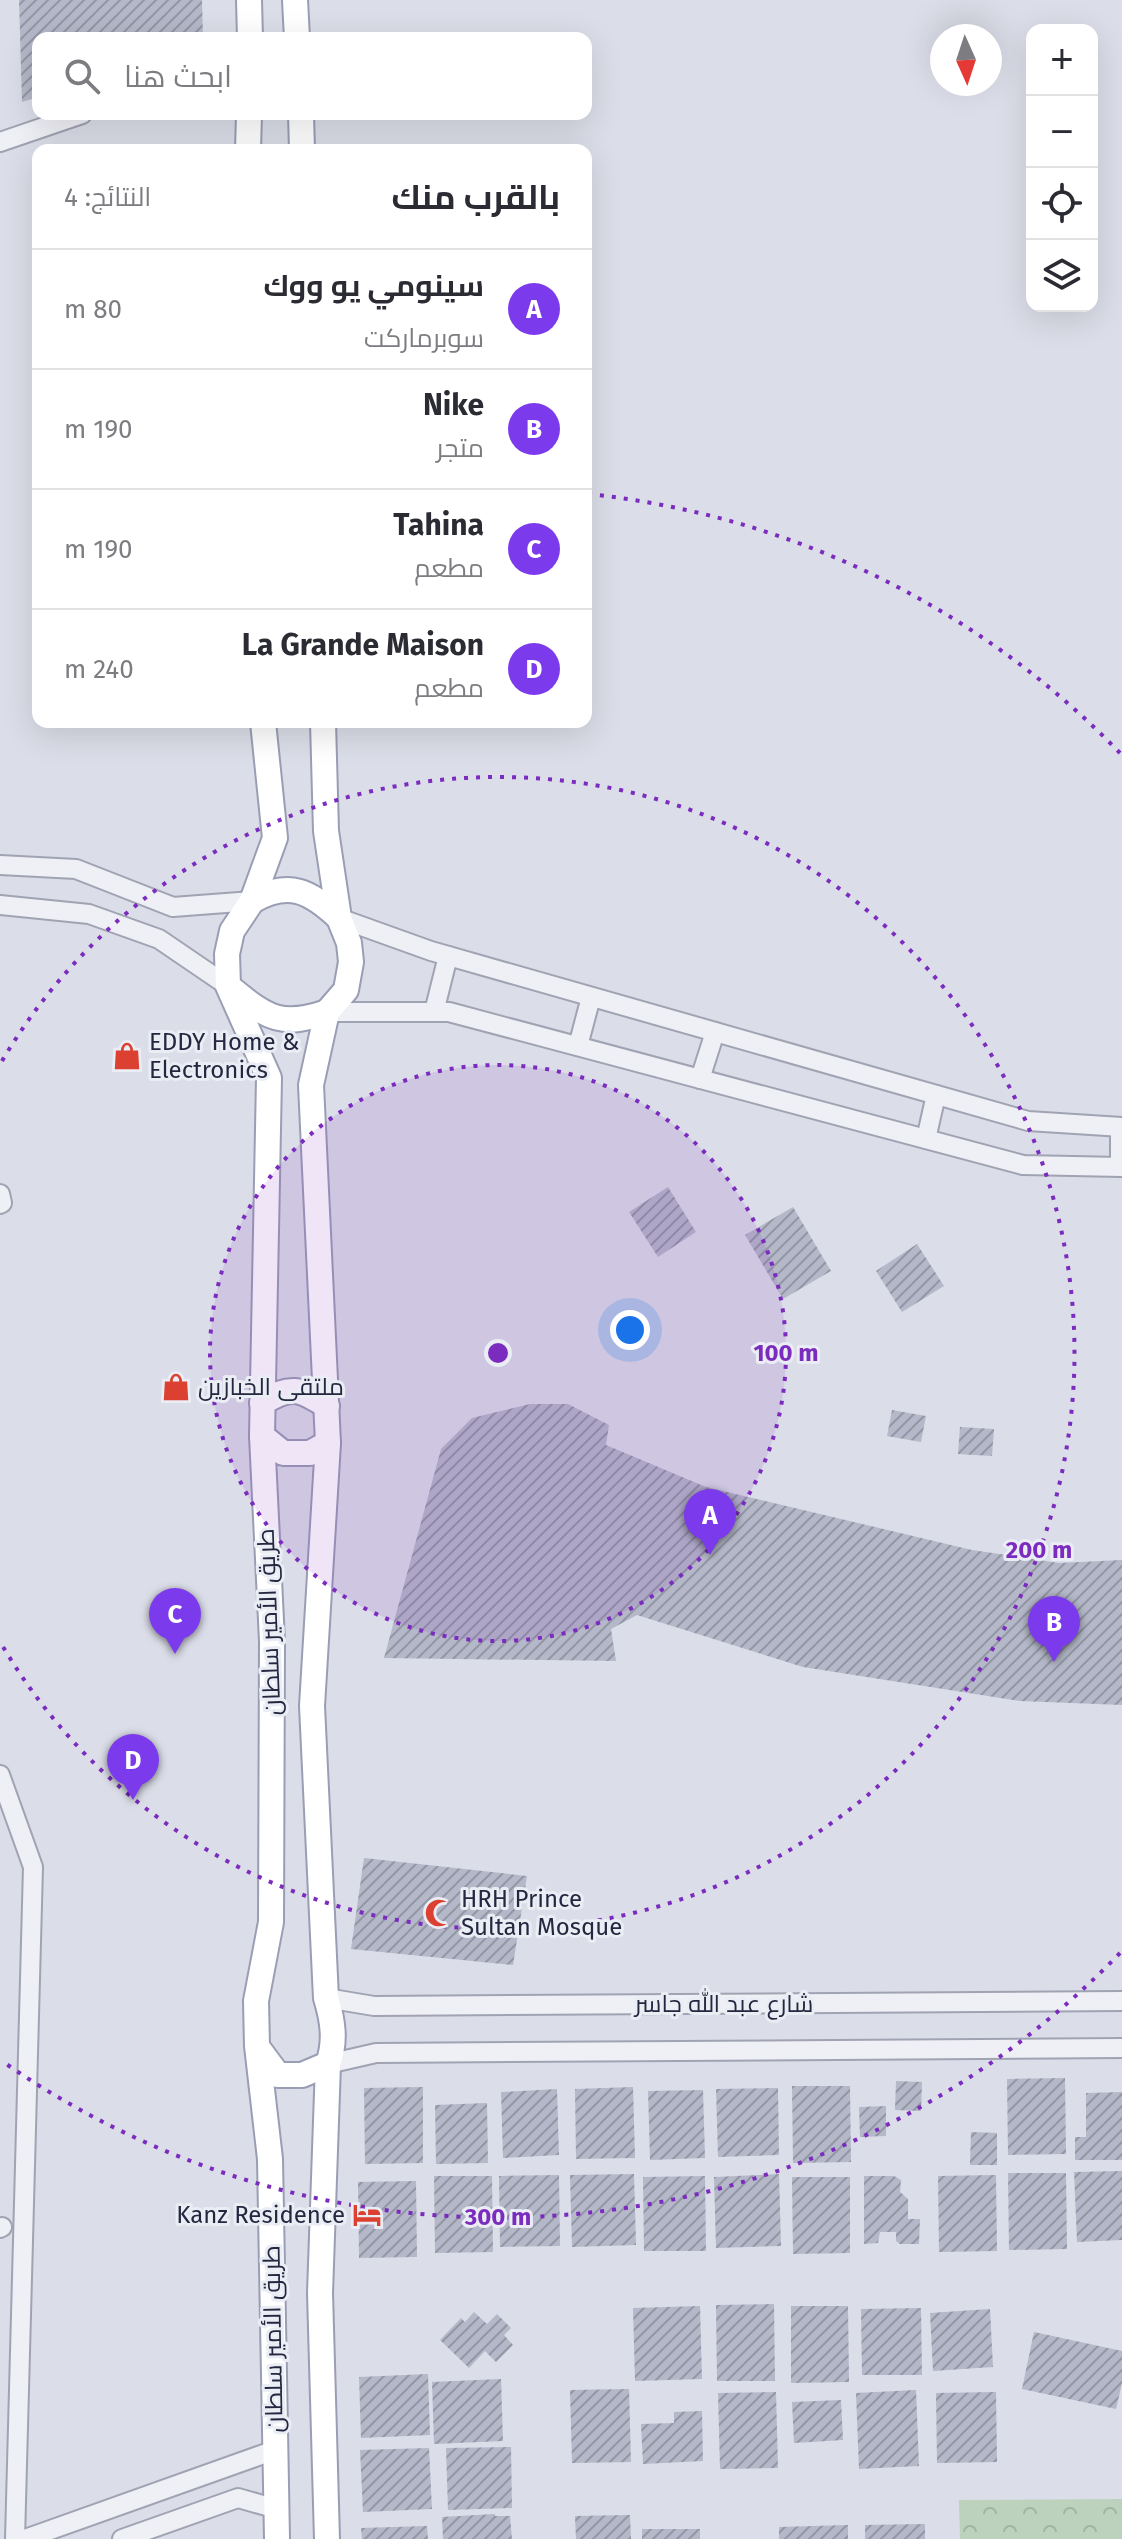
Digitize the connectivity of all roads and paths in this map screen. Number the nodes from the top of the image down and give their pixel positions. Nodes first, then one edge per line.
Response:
1 (249, 0) edge
2 (295, 0) edge
3 (250, 32) edge
4 (297, 32) edge
5 (64, 120) edge
6 (249, 120) edge
7 (301, 120) edge
8 (0, 142) edge
9 (248, 144) edge
10 (302, 144) edge
11 (264, 728) edge
12 (323, 728) edge
13 (0, 865) edge
14 (252, 901) junction
15 (0, 905) edge
16 (339, 918) junction
17 (448, 956) junction
18 (228, 986) junction
19 (591, 997) junction
20 (327, 1012) junction
21 (434, 1012) junction
22 (715, 1032) junction
23 (578, 1046) junction
24 (700, 1079) junction
25 (936, 1095) junction
26 (1121, 1127) edge
27 (926, 1139) junction
28 (1121, 1167) edge
29 (0, 1194) edge
30 (0, 1204) edge
31 (262, 1403) junction
32 (327, 1406) junction
33 (262, 1436) junction
34 (328, 1443) junction
35 (0, 1775) edge
36 (326, 1998) junction
37 (1122, 2001) edge
38 (257, 2046) junction
39 (1122, 2048) edge
40 (328, 2064) junction
41 (275, 2450) junction
42 (277, 2509) junction
43 (15, 2539) edge
44 (25, 2539) edge
45 (122, 2539) edge
46 (277, 2539) edge
47 (327, 2539) edge

1 - 3 main road
2 - 4 main road
5 - 8 street
6 - 9 main road
7 - 10 main road
11 - 14 main road, طريق الأمير سلطان
12 - 16 main road, طريق الأمير سلطان
13 - 14 street
14 - 16 main road
14 - 18 main road, طريق الأمير سلطان
15 - 18 street
16 - 17 street
16 - 20 main road, طريق الأمير سلطان
17 - 19 street
17 - 21 street
18 - 20 main road
18 - 31 main road, طريق الأمير سلطان
19 - 22 street
19 - 23 street
20 - 21 street
20 - 32 main road, طريق الأمير سلطان
21 - 23 street
22 - 24 street
22 - 25 street
23 - 24 street
24 - 27 street
25 - 26 street
25 - 27 street
26 - 28 street
27 - 28 street
29 - 30 street
31 - 32 main road
31 - 33 main road, طريق الأمير سلطان
32 - 34 main road, طريق الأمير سلطان
33 - 34 main road
33 - 38 main road, طريق الأمير سلطان
34 - 36 main road, طريق الأمير سلطان
35 - 43 street
36 - 37 street, شارع عبد الله جاسر
36 - 40 main road, طريق الأمير سلطان
38 - 40 main road
38 - 41 main road, طريق الأمير سلطان
39 - 40 street, شارع عبد الله جاسر
40 - 47 main road, طريق الأمير سلطان
41 - 42 main road, طريق الأمير سلطان
41 - 44 street
42 - 45 street
42 - 46 main road, طريق الأمير سلطان

